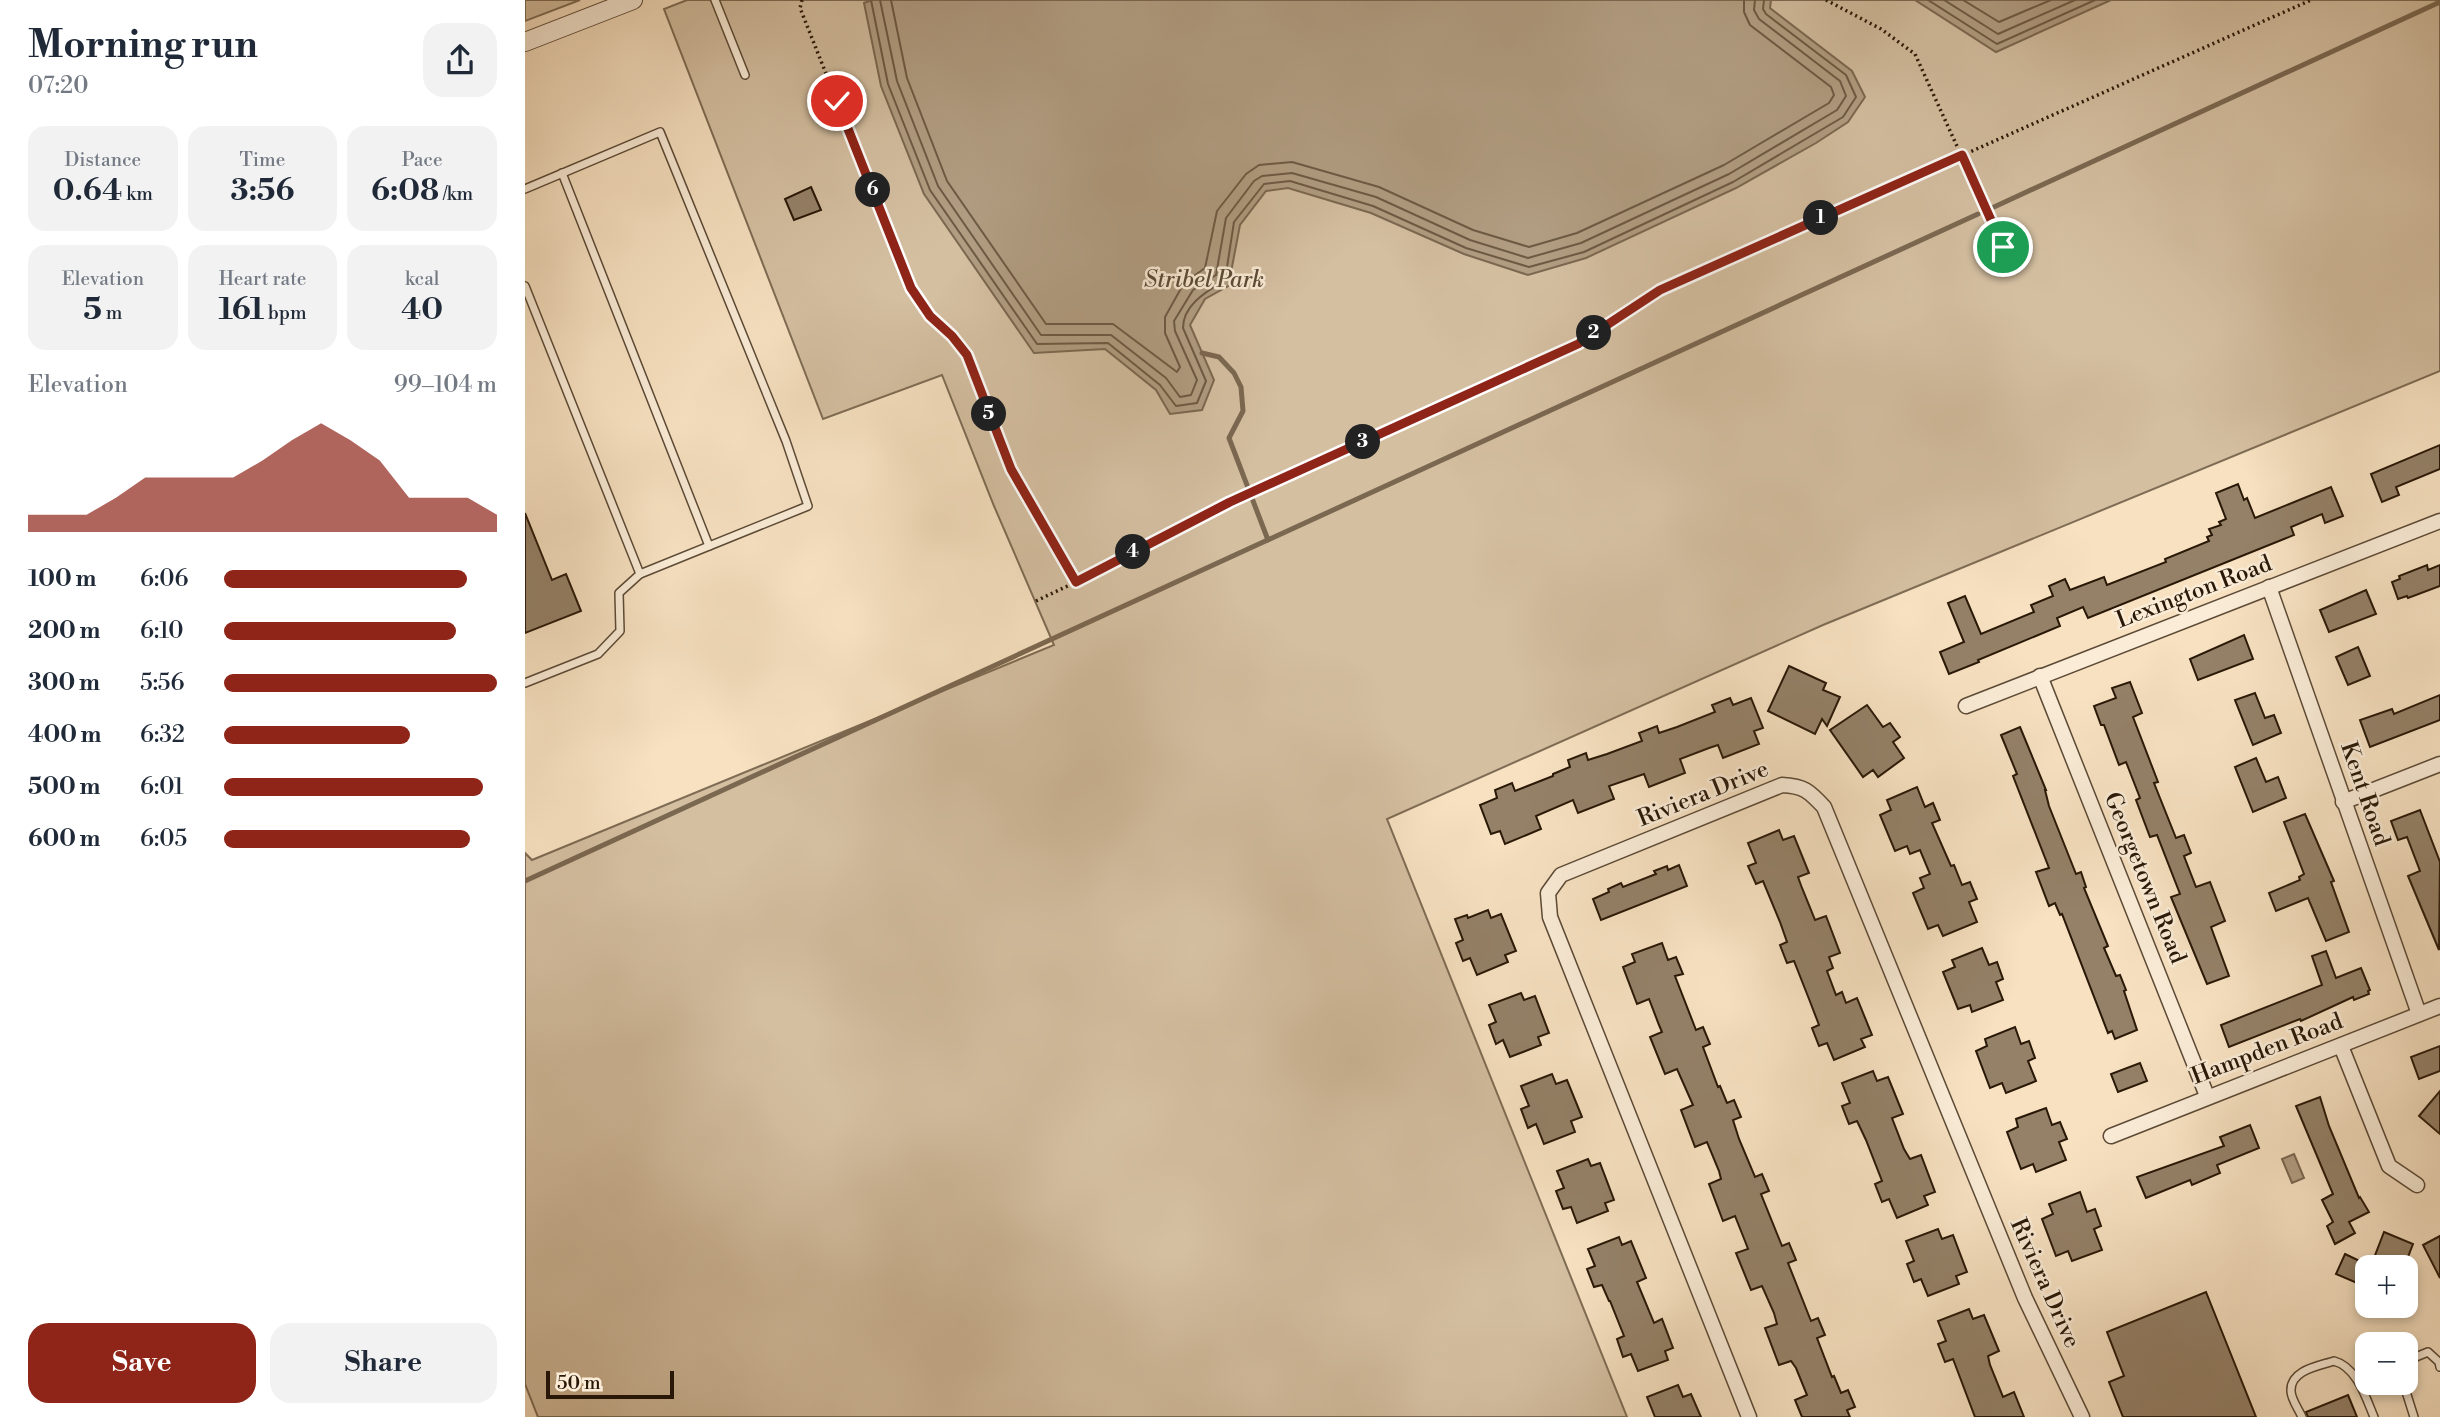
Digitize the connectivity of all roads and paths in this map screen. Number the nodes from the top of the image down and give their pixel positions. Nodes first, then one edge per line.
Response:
1 (633, 0) edge
2 (715, 0) edge
3 (801, 0) edge
4 (1826, 0) edge
5 (2311, 0) edge
6 (525, 42) edge
7 (745, 75) dead end
8 (1962, 155) junction
9 (562, 173) junction
10 (525, 189) edge
11 (2003, 247) dead end
12 (525, 285) edge
13 (527, 298) edge
14 (2440, 521) edge
15 (709, 546) junction
16 (640, 574) junction
17 (1076, 582) junction
18 (2269, 587) junction
19 (1036, 601) dead end
20 (2040, 676) junction
21 (525, 683) edge
22 (1966, 706) dead end
23 (2440, 764) edge
24 (2343, 802) junction
25 (2440, 1006) edge
26 (2419, 1014) junction
27 (2341, 1046) junction
28 (2207, 1096) junction
29 (2111, 1136) dead end
30 (2417, 1185) dead end
31 (2418, 1356) edge
32 (2440, 1367) edge
33 (2407, 1395) edge
34 (1749, 1417) edge
35 (2082, 1417) edge
36 (2302, 1417) edge
37 (2374, 1417) edge
38 (2414, 1417) edge

1 - 6 street
2 - 7 lane
3 - 17 path
4 - 8 path
5 - 8 path
8 - 11 path
8 - 17 path
9 - 10 lane
9 - 15 lane
9 - 15 lane
12 - 13 lane
13 - 16 lane
14 - 18 street, Lexington Road
15 - 16 lane
16 - 21 lane
17 - 19 path
18 - 20 street, Lexington Road
18 - 24 street, Kent Road
20 - 22 street, Lexington Road
20 - 28 street, Georgetown Road
23 - 24 street
24 - 26 street, Kent Road
25 - 26 street, Hampden Road
26 - 27 street, Hampden Road
27 - 28 street, Hampden Road
27 - 30 street
28 - 29 street, Hampden Road
31 - 32 lane
33 - 38 lane
34 - 35 street, Riviera Drive
36 - 37 lane

